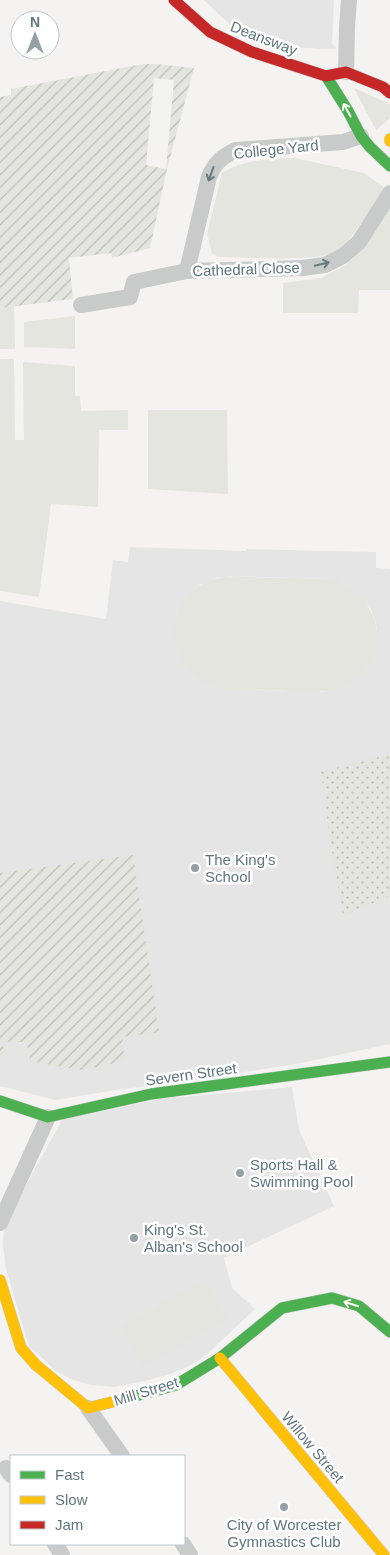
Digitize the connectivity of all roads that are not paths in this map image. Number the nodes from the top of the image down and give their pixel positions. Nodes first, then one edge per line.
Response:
1 (174, 0) edge
2 (349, 0) edge
3 (346, 72) junction
4 (326, 76) junction
5 (390, 92) edge
6 (361, 136) junction
7 (388, 164) edge
8 (390, 193) edge
9 (187, 271) junction
10 (81, 306) dead end
11 (390, 1062) edge
12 (0, 1101) edge
13 (48, 1117) junction
14 (0, 1223) edge
15 (0, 1280) edge
16 (390, 1332) edge
17 (220, 1358) junction
18 (88, 1408) junction
19 (121, 1455) edge
20 (384, 1555) edge

1 - 4 street, Deansway
2 - 3 street
3 - 4 street
3 - 5 street
6 -> 4 street
6 - 7 street
6 -> 9 street, College Yard
9 -> 8 street, Cathedral Close
9 - 10 street, Cathedral Close
11 - 13 street, Severn Street
12 - 13 street
13 - 14 street
15 - 18 street
16 -> 17 street, Mill Street
17 - 18 street, Mill Street
17 - 20 street, Willow Street
18 - 19 street

